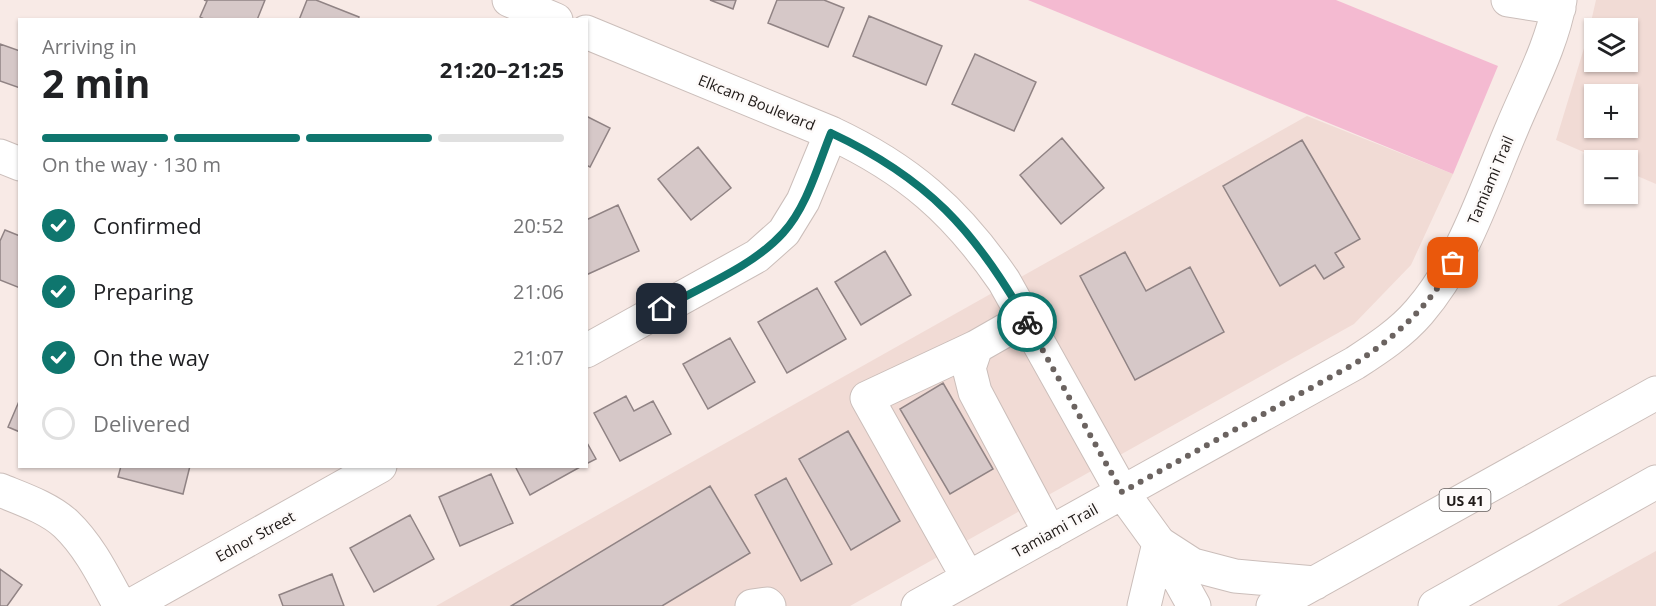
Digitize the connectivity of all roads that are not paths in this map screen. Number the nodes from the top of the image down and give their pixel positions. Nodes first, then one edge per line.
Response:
1 (508, 0) edge
2 (1508, 0) edge
3 (1559, 4) edge
4 (551, 18) edge
5 (588, 33) edge
6 (831, 133) junction
7 (0, 156) edge
8 (18, 163) edge
9 (1025, 319) junction
10 (976, 347) junction
11 (588, 350) edge
12 (1656, 393) edge
13 (376, 468) edge
14 (1656, 482) edge
15 (0, 490) edge
16 (1122, 492) junction
17 (1050, 532) junction
18 (1159, 543) junction
19 (968, 578) junction
20 (1306, 595) edge
21 (120, 606) edge
22 (130, 606) edge
23 (752, 606) edge
24 (769, 606) edge
25 (918, 606) edge
26 (1144, 606) edge
27 (1194, 606) edge
28 (1273, 606) edge
29 (1435, 606) edge

1 - 4 street
2 - 3 street
3 - 16 street, Tamiami Trail
5 - 6 street, Elkcam Boulevard
6 - 9 street, Elkcam Boulevard
6 - 11 street
7 - 8 street
9 - 10 street
9 - 16 street, Elkcam Boulevard
10 - 17 street
10 - 19 street
12 - 20 street, US 41
13 - 22 street, Ednor Street
14 - 29 street
15 - 21 street
16 - 17 street, Tamiami Trail
16 - 18 street, Elkcam Boulevard
17 - 19 street, Tamiami Trail
18 - 20 street
18 - 26 street
18 - 27 street, Elkcam Boulevard
19 - 25 street, Tamiami Trail
20 - 28 street, US 41
23 - 24 street

